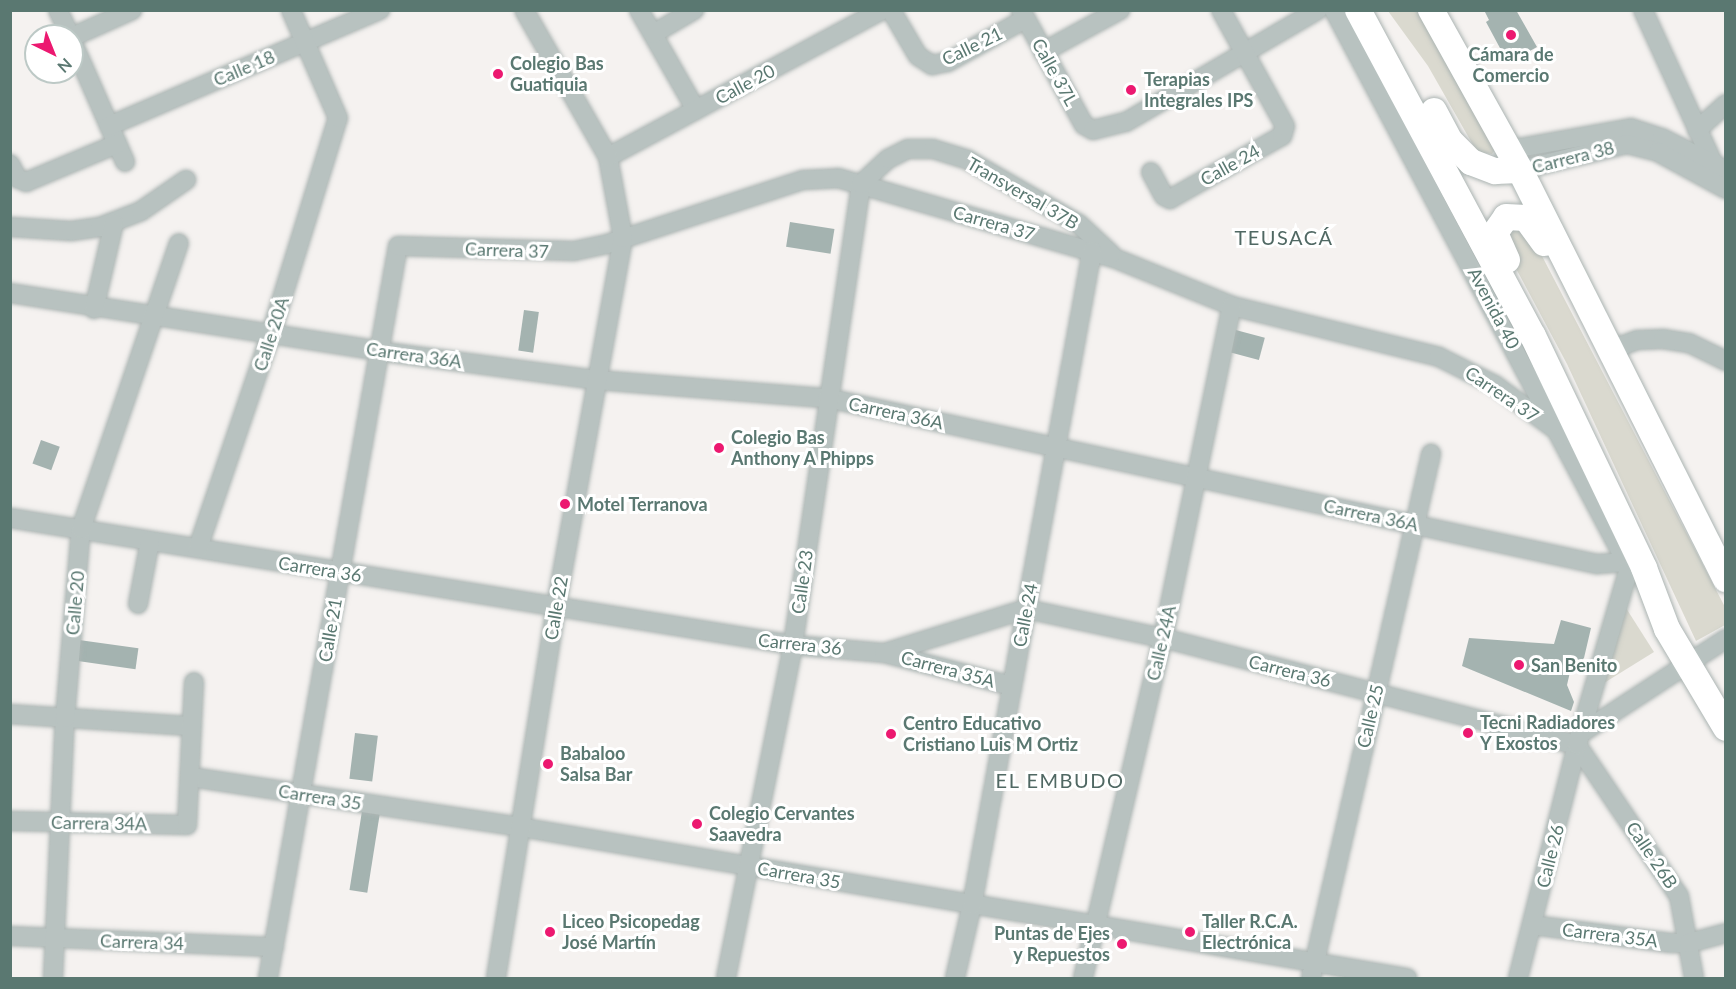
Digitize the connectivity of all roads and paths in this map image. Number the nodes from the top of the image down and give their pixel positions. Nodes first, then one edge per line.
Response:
1 (58, 10) edge
2 (132, 10) edge
3 (291, 10) edge
4 (380, 10) edge
5 (524, 10) edge
6 (639, 10) edge
7 (694, 10) edge
8 (882, 10) edge
9 (891, 10) edge
10 (1120, 10) edge
11 (1221, 10) edge
12 (1318, 10) edge
13 (1334, 10) edge
14 (1431, 10) edge
15 (1643, 10) edge
16 (1023, 15) edge
17 (1363, 19) edge
18 (65, 24) edge
19 (84, 30) edge
20 (652, 34) junction
21 (306, 42) junction
22 (1044, 52) junction
23 (1245, 52) junction
24 (84, 69) edge
25 (1725, 104) edge
26 (696, 110) junction
27 (109, 126) junction
28 (1697, 130) junction
29 (117, 144) junction
30 (608, 157) junction
31 (1514, 160) junction
32 (125, 162) dead end
33 (10, 164) edge
34 (1720, 167) edge
35 (1151, 172) dead end
36 (186, 180) dead end
37 (861, 184) junction
38 (1725, 189) edge
39 (114, 223) junction
40 (10, 227) edge
41 (623, 238) junction
42 (179, 243) dead end
43 (398, 246) joint
44 (1092, 251) junction
45 (1114, 258) junction
46 (1577, 282) junction
47 (10, 293) edge
48 (1232, 306) junction
49 (94, 309) junction
50 (156, 318) junction
51 (271, 334) junction
52 (1533, 336) junction
53 (1610, 350) junction
54 (379, 351) junction
55 (1725, 361) edge
56 (596, 380) junction
57 (827, 398) junction
58 (1563, 435) junction
59 (1058, 448) junction
60 (1431, 454) dead end
61 (1198, 478) junction
62 (10, 518) edge
63 (1415, 525) junction
64 (81, 530) junction
65 (150, 541) junction
66 (198, 548) junction
67 (1628, 565) junction
68 (340, 572) junction
69 (1725, 579) edge
70 (1655, 603) junction
71 (138, 604) dead end
72 (556, 607) junction
73 (1026, 609) junction
74 (1162, 638) junction
75 (1725, 639) edge
76 (793, 645) junction
77 (884, 652) junction
78 (1688, 666) junction
79 (194, 682) dead end
80 (1012, 686) junction
81 (1375, 692) junction
82 (10, 714) edge
83 (65, 718) junction
84 (192, 726) junction
85 (1725, 728) edge
86 (1579, 740) junction
87 (191, 777) junction
88 (301, 795) junction
89 (10, 821) edge
90 (60, 823) junction
91 (520, 827) junction
92 (748, 866) junction
93 (972, 905) junction
94 (1532, 925) junction
95 (1095, 926) junction
96 (1725, 933) edge
97 (10, 936) edge
98 (53, 938) junction
99 (1689, 943) junction
100 (274, 947) junction
101 (1312, 971) edge
102 (53, 978) edge
103 (268, 978) edge
104 (496, 978) edge
105 (726, 978) edge
106 (955, 978) edge
107 (1083, 978) edge
108 (1407, 978) edge
109 (1518, 978) edge
110 (1694, 978) edge

1 - 18 street
2 - 19 street
3 - 21 street
4 - 21 street, Calle 18
5 - 30 street
6 - 20 street
7 - 20 street
8 - 26 street, Calle 20
9 - 16 street, Calle 21
10 - 22 street
11 - 23 street
12 - 23 street
13 - 58 street, Avenida 40
14 - 31 highway
15 - 28 street, Carrera 38
16 - 22 street, Calle 37L
17 - 31 highway
17 - 52 highway, Avenida 40
20 - 26 street
21 - 27 street, Calle 18
21 - 51 street, Calle 20A
22 - 23 street, Calle 37L
23 - 35 street, Calle 24
24 - 27 street
25 - 28 street
26 - 30 street, Calle 20
27 - 29 street
28 - 34 street, Carrera 38
29 - 32 street
29 - 33 street
30 - 41 street
31 - 34 street, Carrera 38
31 - 38 street, Carrera 38
31 - 46 highway
34 - 38 street, Carrera 38
36 - 39 street
37 - 41 street, Carrera 37
37 - 44 street, Carrera 37
37 - 45 street, Transversal 37B
37 - 57 street, Calle 23
39 - 40 street
39 - 49 street
41 - 43 street, Carrera 37
41 - 56 street, Calle 22
42 - 50 street, Calle 20
43 - 54 street, Calle 21
44 - 45 street, Carrera 37
44 - 59 street, Calle 24
45 - 48 street, Carrera 37
46 - 52 highway
46 - 53 highway
47 - 49 street
48 - 58 street, Carrera 37
48 - 61 street, Calle 24A
49 - 50 street
50 - 51 street, Carrera 36A
50 - 64 street, Calle 20
51 - 54 street, Carrera 36A
51 - 66 street, Calle 20A
52 - 70 highway, Avenida 40
53 - 55 street
53 - 69 highway
54 - 56 street, Carrera 36A
54 - 68 street, Calle 21
56 - 57 street, Carrera 36A
56 - 72 street, Calle 22
57 - 59 street, Carrera 36A
57 - 76 street, Calle 23
58 - 67 street, Avenida 40
59 - 61 street, Carrera 36A
59 - 73 street, Calle 24
60 - 63 street, Calle 25
61 - 63 street, Carrera 36A
61 - 74 street, Calle 24A
62 - 64 street, Carrera 36
63 - 67 street, Carrera 36A
63 - 81 street, Calle 25
64 - 65 street, Carrera 36
64 - 83 street, Calle 20
65 - 66 street, Carrera 36
65 - 71 street
66 - 68 street, Carrera 36
67 - 70 street, Avenida 40
67 - 86 street, Calle 26
68 - 72 street, Carrera 36
68 - 88 street, Calle 21
70 - 78 highway, Avenida 40
72 - 76 street, Carrera 36
72 - 91 street, Calle 22
73 - 74 street, Carrera 36
73 - 77 street, Carrera 36
73 - 80 street, Calle 24
74 - 81 street, Carrera 36
74 - 95 street, Calle 24A
75 - 78 street
76 - 77 street, Carrera 36
76 - 92 street, Calle 23
77 - 80 street, Carrera 35A
78 - 85 highway, Avenida 40
78 - 86 street
79 - 84 street
80 - 93 street, Calle 24
81 - 86 street, Carrera 36
81 - 101 street, Calle 25
82 - 83 street
83 - 84 street
83 - 90 street, Calle 20
84 - 87 street
86 - 94 street, Calle 26
86 - 99 street, Calle 26B
87 - 88 street, Carrera 35
87 - 90 street, Carrera 34A
88 - 91 street, Carrera 35
88 - 100 street, Calle 21
89 - 90 street, Carrera 34A
90 - 98 street, Calle 20
91 - 92 street, Carrera 35
91 - 104 street, Calle 22
92 - 93 street, Carrera 35
92 - 105 street, Calle 23
93 - 95 street, Carrera 35
93 - 106 street, Calle 24
94 - 99 street, Carrera 35A
94 - 109 street, Calle 26
95 - 101 street, Carrera 35
95 - 107 street, Calle 24A
96 - 99 street
97 - 98 street, Carrera 34
98 - 100 street, Carrera 34
98 - 102 street, Calle 20
99 - 110 street, Calle 26B
100 - 103 street, Calle 21
101 - 108 street, Carrera 35

